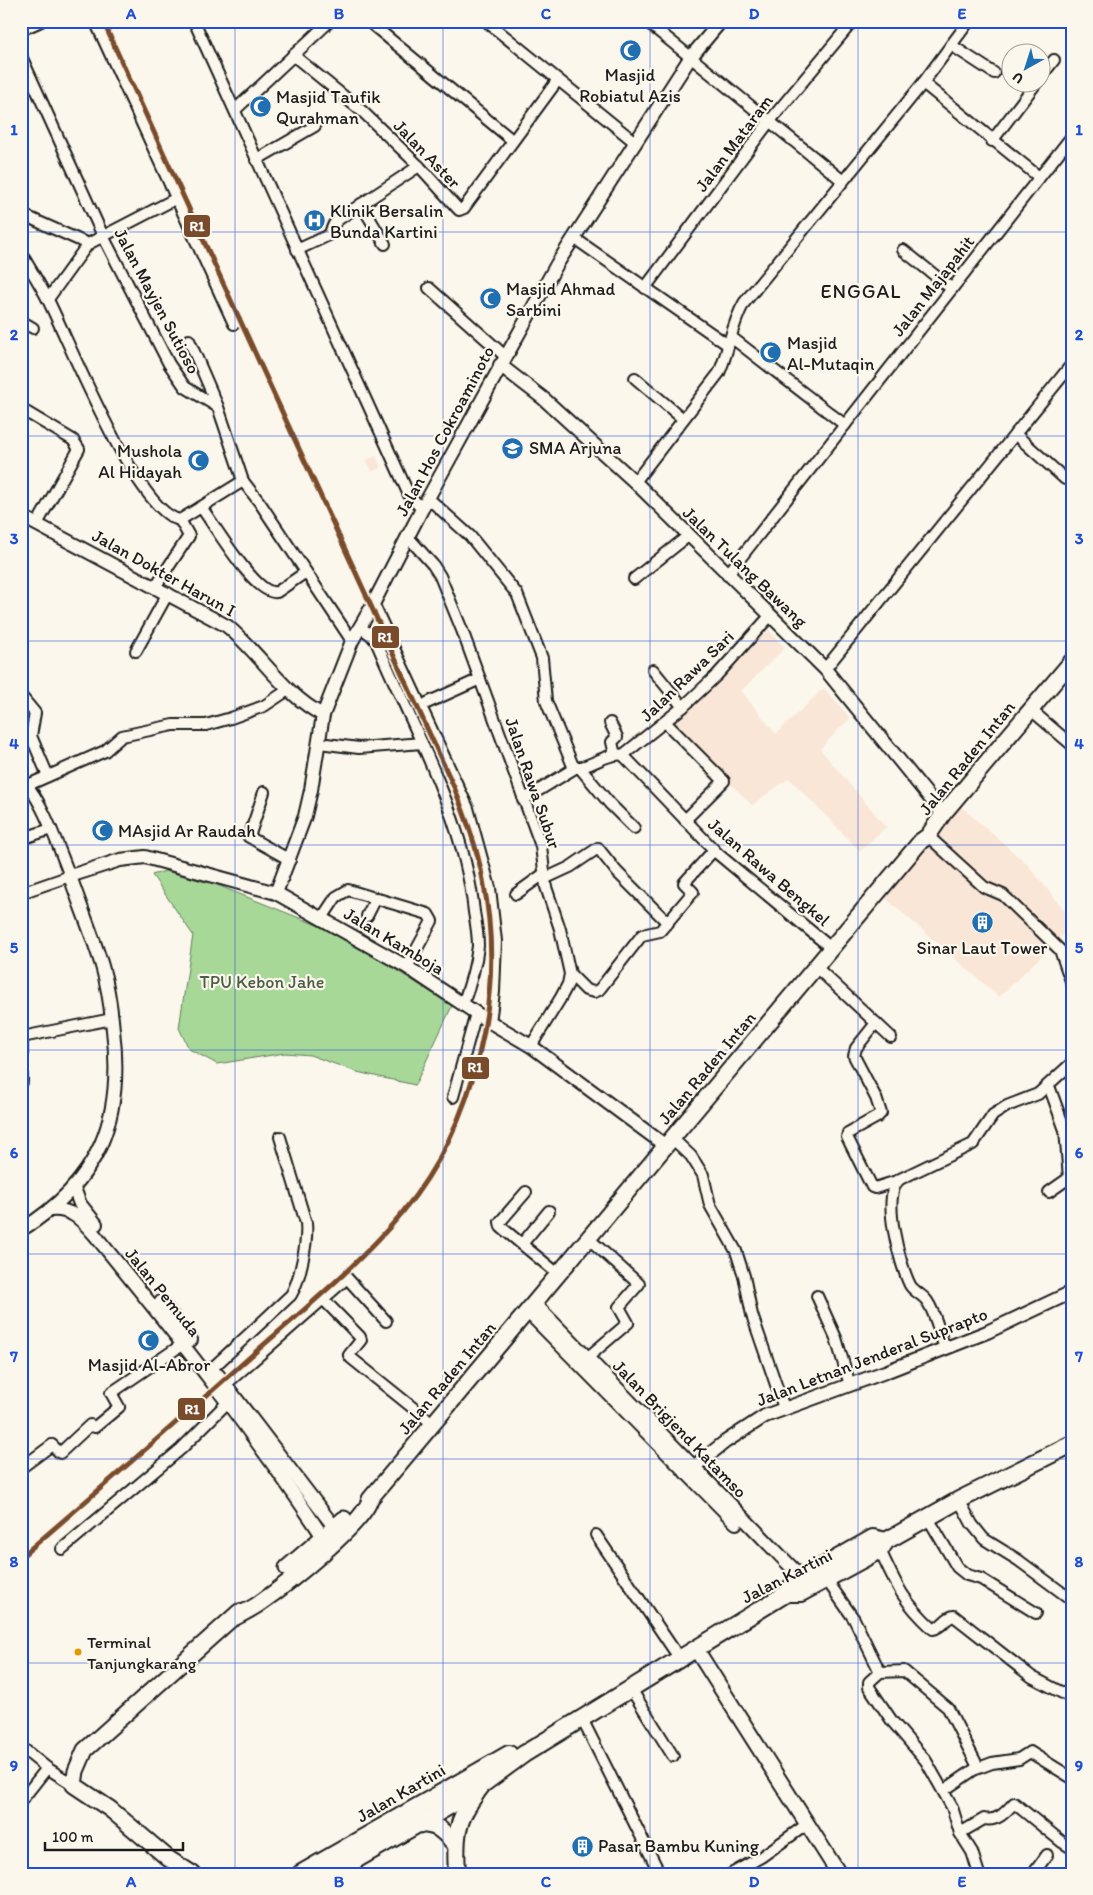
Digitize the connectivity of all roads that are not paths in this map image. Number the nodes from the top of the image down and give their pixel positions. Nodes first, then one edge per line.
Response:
1 (42, 21) edge
2 (95, 21) edge
3 (194, 21) edge
4 (330, 21) edge
5 (368, 21) edge
6 (486, 21) edge
7 (646, 21) edge
8 (721, 21) edge
9 (853, 21) edge
10 (969, 21) edge
11 (21, 30) edge
12 (952, 44) junction
13 (293, 55) junction
14 (21, 56) edge
15 (690, 58) junction
16 (1054, 60) dead end
17 (1050, 65) edge
18 (994, 73) dead end
19 (558, 81) junction
20 (923, 83) junction
21 (1029, 92) edge
22 (235, 110) junction
23 (769, 122) junction
24 (315, 126) dead end
25 (1072, 136) edge
26 (512, 140) junction
27 (992, 141) junction
28 (636, 143) junction
29 (256, 160) junction
30 (419, 166) junction
31 (1040, 177) junction
32 (843, 181) junction
33 (177, 198) junction
34 (361, 204) junction
35 (21, 214) edge
36 (103, 236) junction
37 (574, 238) junction
38 (88, 244) junction
39 (385, 244) dead end
40 (298, 250) junction
41 (903, 250) dead end
42 (21, 254) edge
43 (429, 288) dead end
44 (645, 288) junction
45 (952, 289) junction
46 (48, 300) junction
47 (21, 320) edge
48 (234, 324) dead end
49 (33, 328) dead end
50 (189, 340) dead end
51 (729, 341) junction
52 (503, 361) junction
53 (1072, 364) edge
54 (635, 378) dead end
55 (218, 407) junction
56 (21, 409) edge
57 (683, 420) junction
58 (845, 425) junction
59 (1015, 434) junction
60 (1072, 471) edge
61 (243, 481) junction
62 (635, 482) junction
63 (425, 503) junction
64 (201, 507) junction
65 (21, 516) edge
66 (180, 520) junction
67 (37, 524) junction
68 (688, 536) junction
69 (408, 537) junction
70 (306, 572) junction
71 (727, 574) junction
72 (634, 579) dead end
73 (155, 587) junction
74 (168, 593) junction
75 (373, 603) junction
76 (770, 616) junction
77 (360, 628) junction
78 (352, 641) junction
79 (136, 651) dead end
80 (1072, 661) edge
81 (825, 669) junction
82 (653, 670) dead end
83 (480, 679) junction
84 (288, 690) junction
85 (21, 696) edge
86 (427, 703) dead end
87 (683, 707) junction
88 (1031, 710) junction
89 (323, 715) junction
90 (665, 722) junction
91 (610, 723) dead end
92 (422, 742) junction
93 (319, 743) junction
94 (1072, 745) edge
95 (619, 755) junction
96 (577, 768) junction
97 (48, 776) junction
98 (25, 782) edge
99 (264, 792) dead end
100 (524, 800) junction
101 (943, 814) junction
102 (684, 820) junction
103 (634, 828) dead end
104 (51, 829) junction
105 (928, 836) junction
106 (21, 840) edge
107 (714, 850) junction
108 (290, 860) junction
109 (70, 876) junction
110 (544, 876) junction
111 (21, 893) edge
112 (276, 893) junction
113 (516, 894) dead end
114 (376, 898) junction
115 (367, 916) tunnel mouth
116 (322, 918) junction
117 (668, 923) junction
118 (832, 948) junction
119 (407, 967) junction
120 (816, 967) junction
121 (570, 974) junction
122 (1072, 984) edge
123 (463, 1004) junction
124 (476, 1013) junction
125 (112, 1019) junction
126 (490, 1022) junction
127 (876, 1023) junction
128 (22, 1035) edge
129 (891, 1037) dead end
130 (530, 1046) junction
131 (1072, 1063) edge
132 (22, 1082) edge
133 (1049, 1086) junction
134 (453, 1098) dead end
135 (280, 1137) dead end
136 (669, 1142) junction
137 (897, 1181) junction
138 (1070, 1183) edge
139 (74, 1188) junction
140 (526, 1192) dead end
141 (1049, 1192) dead end
142 (50, 1210) junction
143 (549, 1210) dead end
144 (21, 1230) edge
145 (588, 1238) junction
146 (522, 1244) junction
147 (558, 1274) junction
148 (1072, 1292) edge
149 (817, 1296) dead end
150 (323, 1299) junction
151 (530, 1307) junction
152 (386, 1321) dead end
153 (183, 1344) junction
154 (945, 1348) junction
155 (588, 1358) junction
156 (212, 1368) junction
157 (225, 1384) junction
158 (850, 1385) junction
159 (228, 1402) junction
160 (784, 1408) junction
161 (241, 1412) junction
162 (433, 1424) junction
163 (1072, 1444) edge
164 (21, 1468) edge
165 (690, 1470) junction
166 (297, 1488) junction
167 (370, 1499) junction
168 (960, 1500) junction
169 (928, 1518) junction
170 (335, 1528) junction
171 (596, 1535) dead end
172 (323, 1537) junction
173 (883, 1545) junction
174 (62, 1549) dead end
175 (826, 1579) junction
176 (794, 1585) junction
177 (1072, 1591) edge
178 (1060, 1592) junction
179 (1072, 1600) edge
180 (1036, 1613) dead end
181 (234, 1618) junction
182 (696, 1649) junction
183 (680, 1659) junction
184 (880, 1672) junction
185 (631, 1689) junction
186 (1072, 1698) edge
187 (582, 1719) junction
188 (21, 1747) edge
189 (524, 1754) junction
190 (673, 1756) dead end
191 (47, 1768) junction
192 (976, 1769) junction
193 (1072, 1778) edge
194 (74, 1785) junction
195 (479, 1789) junction
196 (944, 1791) junction
197 (21, 1801) edge
198 (417, 1824) junction
199 (806, 1825) junction
200 (960, 1833) junction
201 (456, 1844) junction
202 (1072, 1845) edge
203 (1047, 1855) dead end
204 (169, 1866) edge
205 (355, 1868) edge
206 (193, 1874) edge
207 (300, 1874) edge
208 (331, 1874) edge
209 (458, 1874) edge
210 (660, 1874) edge
211 (731, 1874) edge
212 (839, 1874) edge
213 (979, 1874) edge
214 (1033, 1874) edge

1 - 11 street
2 - 33 street
3 - 22 street
4 - 13 street
5 - 26 street
6 - 19 street
7 - 15 street
8 - 15 street, Jalan Hos Cokroaminoto
9 - 23 street, Jalan Mataram
10 - 12 street
12 - 18 street
12 - 20 street
13 - 22 street
13 - 30 street, Jalan Aster
14 - 36 street, Jalan Mayjen Sutioso
15 - 23 street
15 - 28 street, Jalan Hos Cokroaminoto
16 - 17 street
19 - 26 street, Jalan Aster
19 - 28 street
20 - 27 street
20 - 32 street
21 - 27 street
22 - 29 street
23 - 32 street
23 - 44 street, Jalan Mataram
24 - 29 street
25 - 31 street, Jalan Majapahit
26 - 30 street, Jalan Aster
27 - 31 street
28 - 37 street, Jalan Hos Cokroaminoto
29 - 40 street
30 - 34 street
31 - 45 street, Jalan Majapahit
32 - 51 street
33 - 36 street
33 - 48 street
34 - 39 street
34 - 40 street
35 - 38 street
36 - 38 street
36 - 55 street, Jalan Mayjen Sutioso
37 - 44 street
37 - 52 street, Jalan Hos Cokroaminoto
38 - 46 street
40 - 63 street
41 - 45 street
42 - 46 street
43 - 52 street
44 - 51 street
45 - 58 street, Jalan Majapahit
46 - 66 street
47 - 49 street
50 - 55 street
51 - 57 street
51 - 58 street
52 - 62 street, Jalan Tulang Bawang
52 - 63 street, Jalan Hos Cokroaminoto
53 - 59 street
54 - 57 street
55 - 61 street
56 - 67 street
57 - 62 street
58 - 71 street, Jalan Majapahit
59 - 60 street
59 - 81 street
61 - 64 street
61 - 70 street
62 - 68 street, Jalan Tulang Bawang
63 - 69 street, Jalan Hos Cokroaminoto
63 - 96 street
64 - 66 street
64 - 70 street
65 - 67 street, Jalan Dokter Harun I
66 - 73 street
67 - 73 street, Jalan Dokter Harun I
68 - 71 street, Jalan Tulang Bawang
68 - 72 street
69 - 75 street, Jalan Hos Cokroaminoto
69 - 83 street, Jalan Rawa Subur
70 - 78 street
71 - 76 street, Jalan Tulang Bawang
73 - 74 street, Jalan Dokter Harun I
74 - 79 street
74 - 84 street, Jalan Dokter Harun I
75 - 77 street, Jalan Hos Cokroaminoto
75 - 126 street
76 - 81 street, Jalan Tulang Bawang
76 - 87 street, Jalan Rawa Sari
77 - 78 street, Jalan Hos Cokroaminoto
77 - 92 street
78 - 89 street, Jalan Hos Cokroaminoto
80 - 88 main road, Jalan Raden Intan
81 - 101 street, Jalan Tulang Bawang
82 - 87 street
83 - 86 street
83 - 100 street, Jalan Rawa Subur
84 - 89 street, Jalan Dokter Harun I
84 - 97 street
85 - 97 street
87 - 90 street, Jalan Rawa Sari
88 - 94 street
88 - 101 main road, Jalan Raden Intan
89 - 93 street, Jalan Hos Cokroaminoto
90 - 95 street, Jalan Rawa Sari
90 - 102 street
91 - 95 street
92 - 93 street
92 - 123 street
93 - 108 street, Jalan Hos Cokroaminoto
95 - 96 street, Jalan Rawa Sari
95 - 102 street, Jalan Rawa Bengkel
96 - 100 street, Jalan Rawa Sari
96 - 103 street
97 - 98 street
98 - 104 street
99 - 108 street
100 - 110 street, Jalan Rawa Subur
101 - 105 main road, Jalan Raden Intan
102 - 107 street, Jalan Rawa Bengkel
104 - 106 street
104 - 109 street
105 - 118 main road, Jalan Raden Intan
105 - 122 street
107 - 117 street
107 - 118 street, Jalan Rawa Bengkel
108 - 112 street, Jalan Hos Cokroaminoto
109 - 111 street
109 - 112 street, Jalan Kamboja
109 - 125 street
110 - 113 street
110 - 117 street
110 - 121 street, Jalan Rawa Subur
112 - 116 street, Jalan Kamboja
114 - 115 street
114 - 116 street
114 - 119 street
116 - 119 street, Jalan Kamboja
117 - 121 street
118 - 120 main road, Jalan Raden Intan
119 - 123 street, Jalan Kamboja
120 - 127 street
120 - 136 main road, Jalan Raden Intan
121 - 130 street
123 - 124 street, Jalan Kamboja
124 - 126 street, Jalan Kamboja
124 - 134 street
125 - 128 street
125 - 139 street
126 - 130 street, Jalan Kamboja
127 - 129 street
127 - 137 street
128 - 132 street
130 - 136 street, Jalan Kamboja
131 - 133 street
133 - 137 street
133 - 138 street
135 - 156 street
136 - 145 main road, Jalan Raden Intan
136 - 160 street
137 - 154 street
138 - 141 street
139 - 142 street
139 - 156 street, Jalan Pemuda
140 - 146 street
142 - 144 street
142 - 153 street, Jalan Pemuda
143 - 146 street
145 - 147 main road, Jalan Raden Intan
145 - 155 street
146 - 147 street
147 - 151 main road, Jalan Raden Intan
148 - 154 street, Jalan Letnan Jenderal Suprapto
149 - 158 street
150 - 152 street
150 - 157 street
150 - 162 street
151 - 155 street, Jalan Brigjend Katamso
151 - 162 main road, Jalan Raden Intan
151 - 165 street, Jalan Brigjend Katamso
153 - 156 street, Jalan Pemuda
153 - 164 street
154 - 158 street, Jalan Letnan Jenderal Suprapto
155 - 165 street, Jalan Brigjend Katamso
156 - 157 street, Jalan Pemuda
156 - 159 street, Jalan Pemuda
157 - 161 street, Jalan Pemuda
158 - 160 street, Jalan Letnan Jenderal Suprapto
159 - 161 street, Jalan Pemuda
159 - 174 street
160 - 165 street, Jalan Letnan Jenderal Suprapto
161 - 166 street, Jalan Pemuda
162 - 167 main road, Jalan Raden Intan
163 - 168 highway, Jalan Kartini
165 - 176 street, Jalan Brigjend Katamso
166 - 170 street, Jalan Pemuda
166 - 172 street, Jalan Pemuda
167 - 170 main road, Jalan Raden Intan
167 - 181 main road, Jalan Raden Intan
168 - 169 highway, Jalan Kartini
168 - 178 street
169 - 173 highway, Jalan Kartini
169 - 180 street
170 - 172 main road, Jalan Raden Intan
171 - 183 street
172 - 181 main road, Jalan Raden Intan
173 - 175 highway, Jalan Kartini
173 - 176 highway
173 - 186 street
175 - 176 highway, Jalan Kartini
175 - 184 street
176 - 182 highway, Jalan Kartini
177 - 178 street
178 - 179 street
181 - 194 main road, Jalan Raden Intan
182 - 183 highway, Jalan Kartini
182 - 199 main road
183 - 185 highway, Jalan Kartini
184 - 192 street
184 - 196 street
185 - 187 highway, Jalan Kartini
185 - 190 street
187 - 189 highway, Jalan Kartini
187 - 210 street
188 - 191 street
189 - 195 highway, Jalan Kartini
189 - 207 highway, Jalan Kartini
191 - 194 street
191 - 197 street
192 - 193 street
192 - 196 street
194 - 204 main road
195 - 198 highway, Jalan Kartini
195 - 201 highway
196 - 200 street
198 - 201 highway
198 - 205 highway, Jalan Kartini
199 - 211 street
199 - 212 main road
200 - 202 street
200 - 213 street
201 - 209 highway
203 - 214 street
204 - 206 main road
205 - 208 highway, Jalan Kartini

